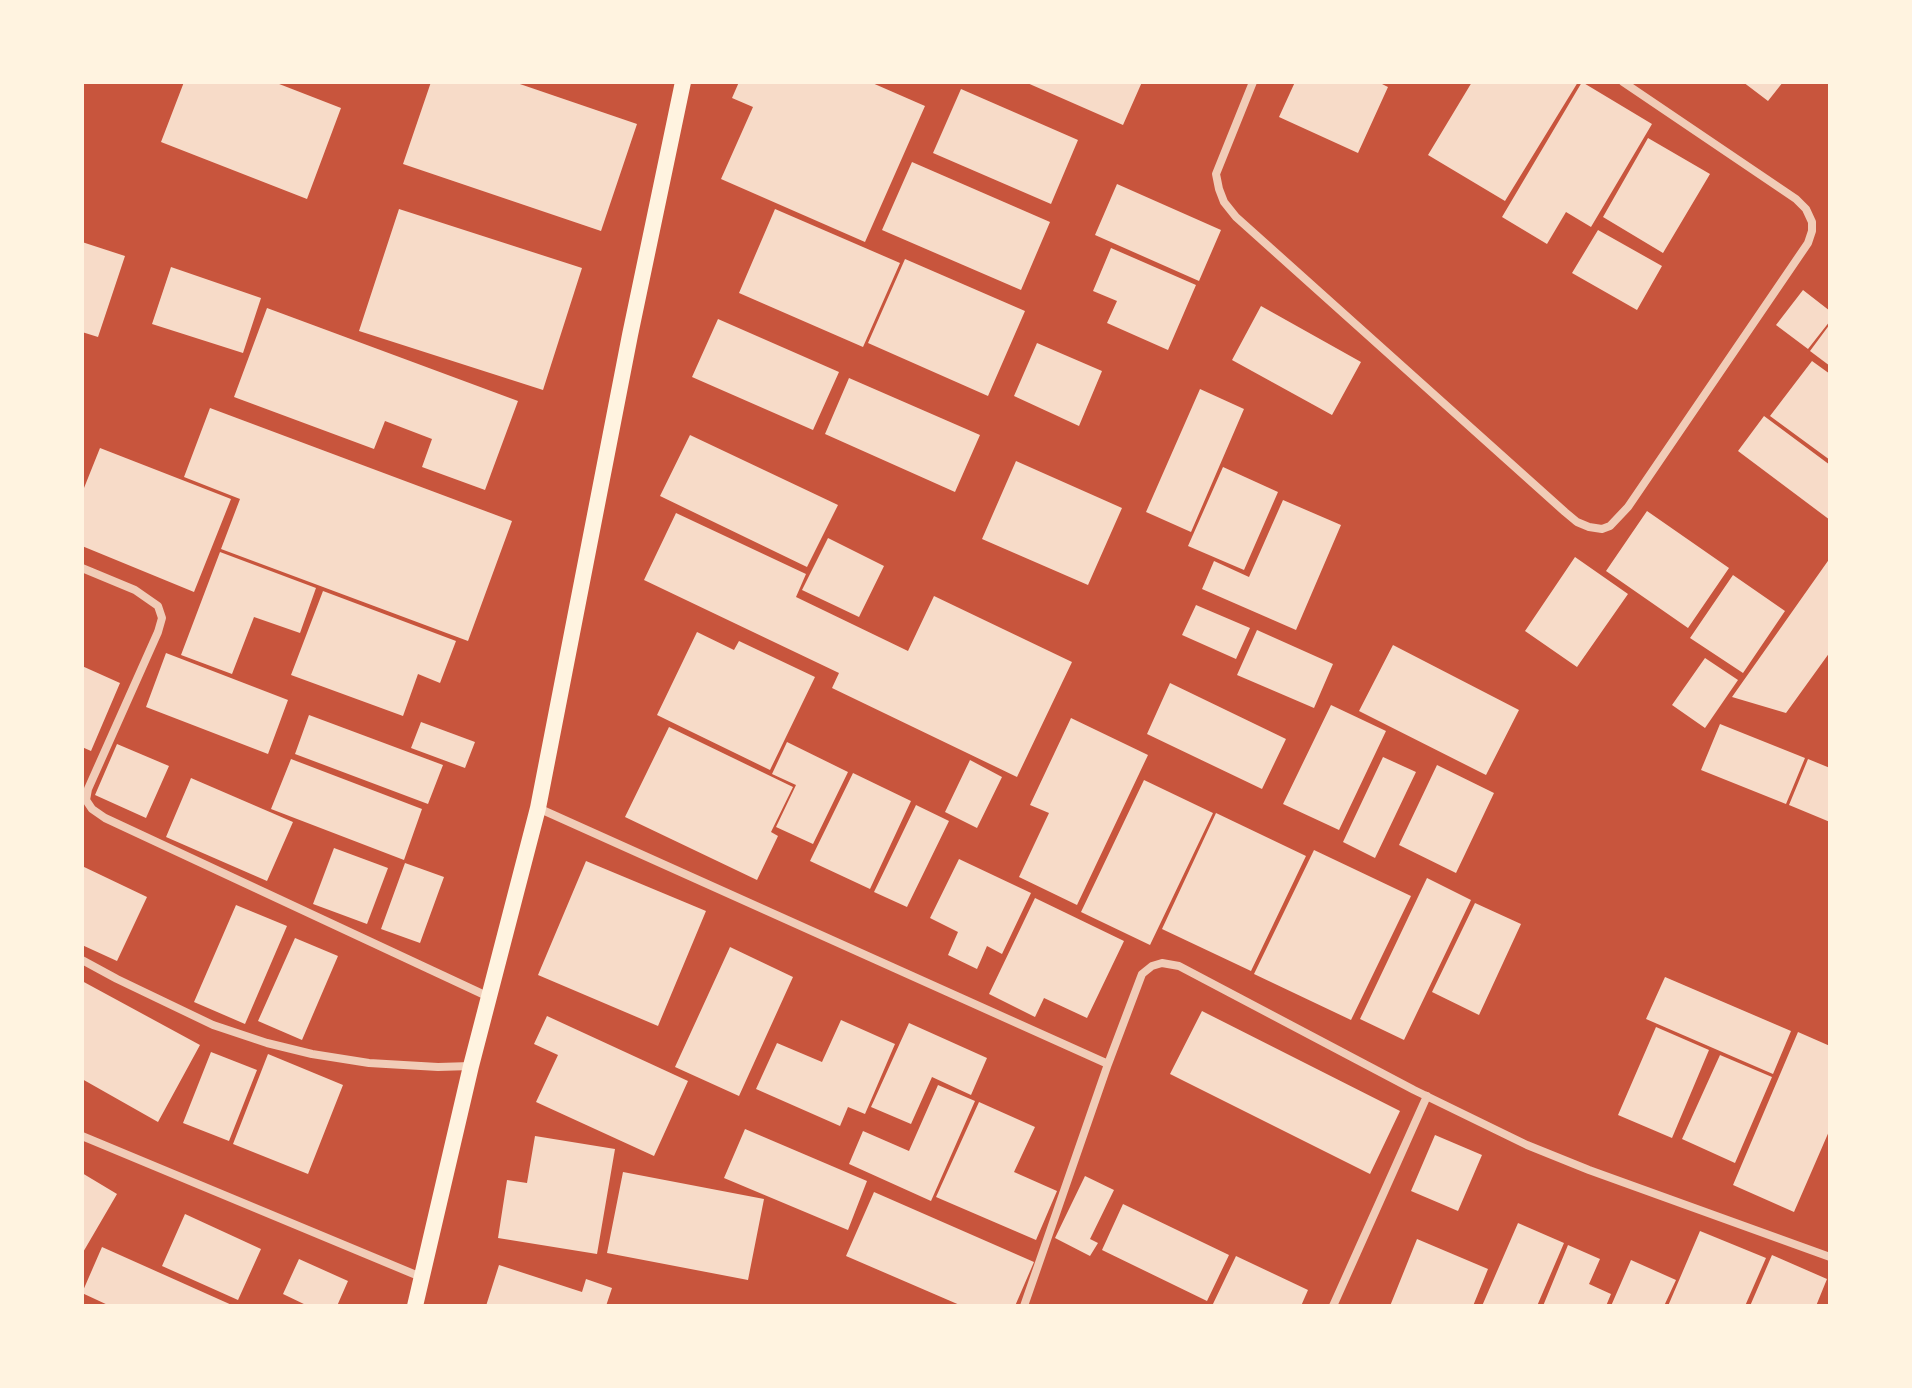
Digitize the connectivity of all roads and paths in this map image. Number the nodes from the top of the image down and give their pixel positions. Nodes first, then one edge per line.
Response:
1 (683, 82) edge
2 (1253, 82) edge
3 (1623, 82) edge
4 (82, 568) edge
5 (538, 808) junction
6 (82, 960) edge
7 (489, 997) junction
8 (1108, 1064) junction
9 (471, 1066) junction
10 (1427, 1096) junction
11 (82, 1136) edge
12 (1830, 1257) edge
13 (421, 1277) junction
14 (415, 1306) edge
15 (1024, 1306) edge
16 (1333, 1306) edge

1 - 5 main road
2 - 3 street
4 - 7 street
5 - 7 main road
5 - 8 street
6 - 9 street
7 - 9 main road
8 - 10 street
8 - 15 street
9 - 13 main road
10 - 12 street
10 - 16 street
11 - 13 street
13 - 14 main road

